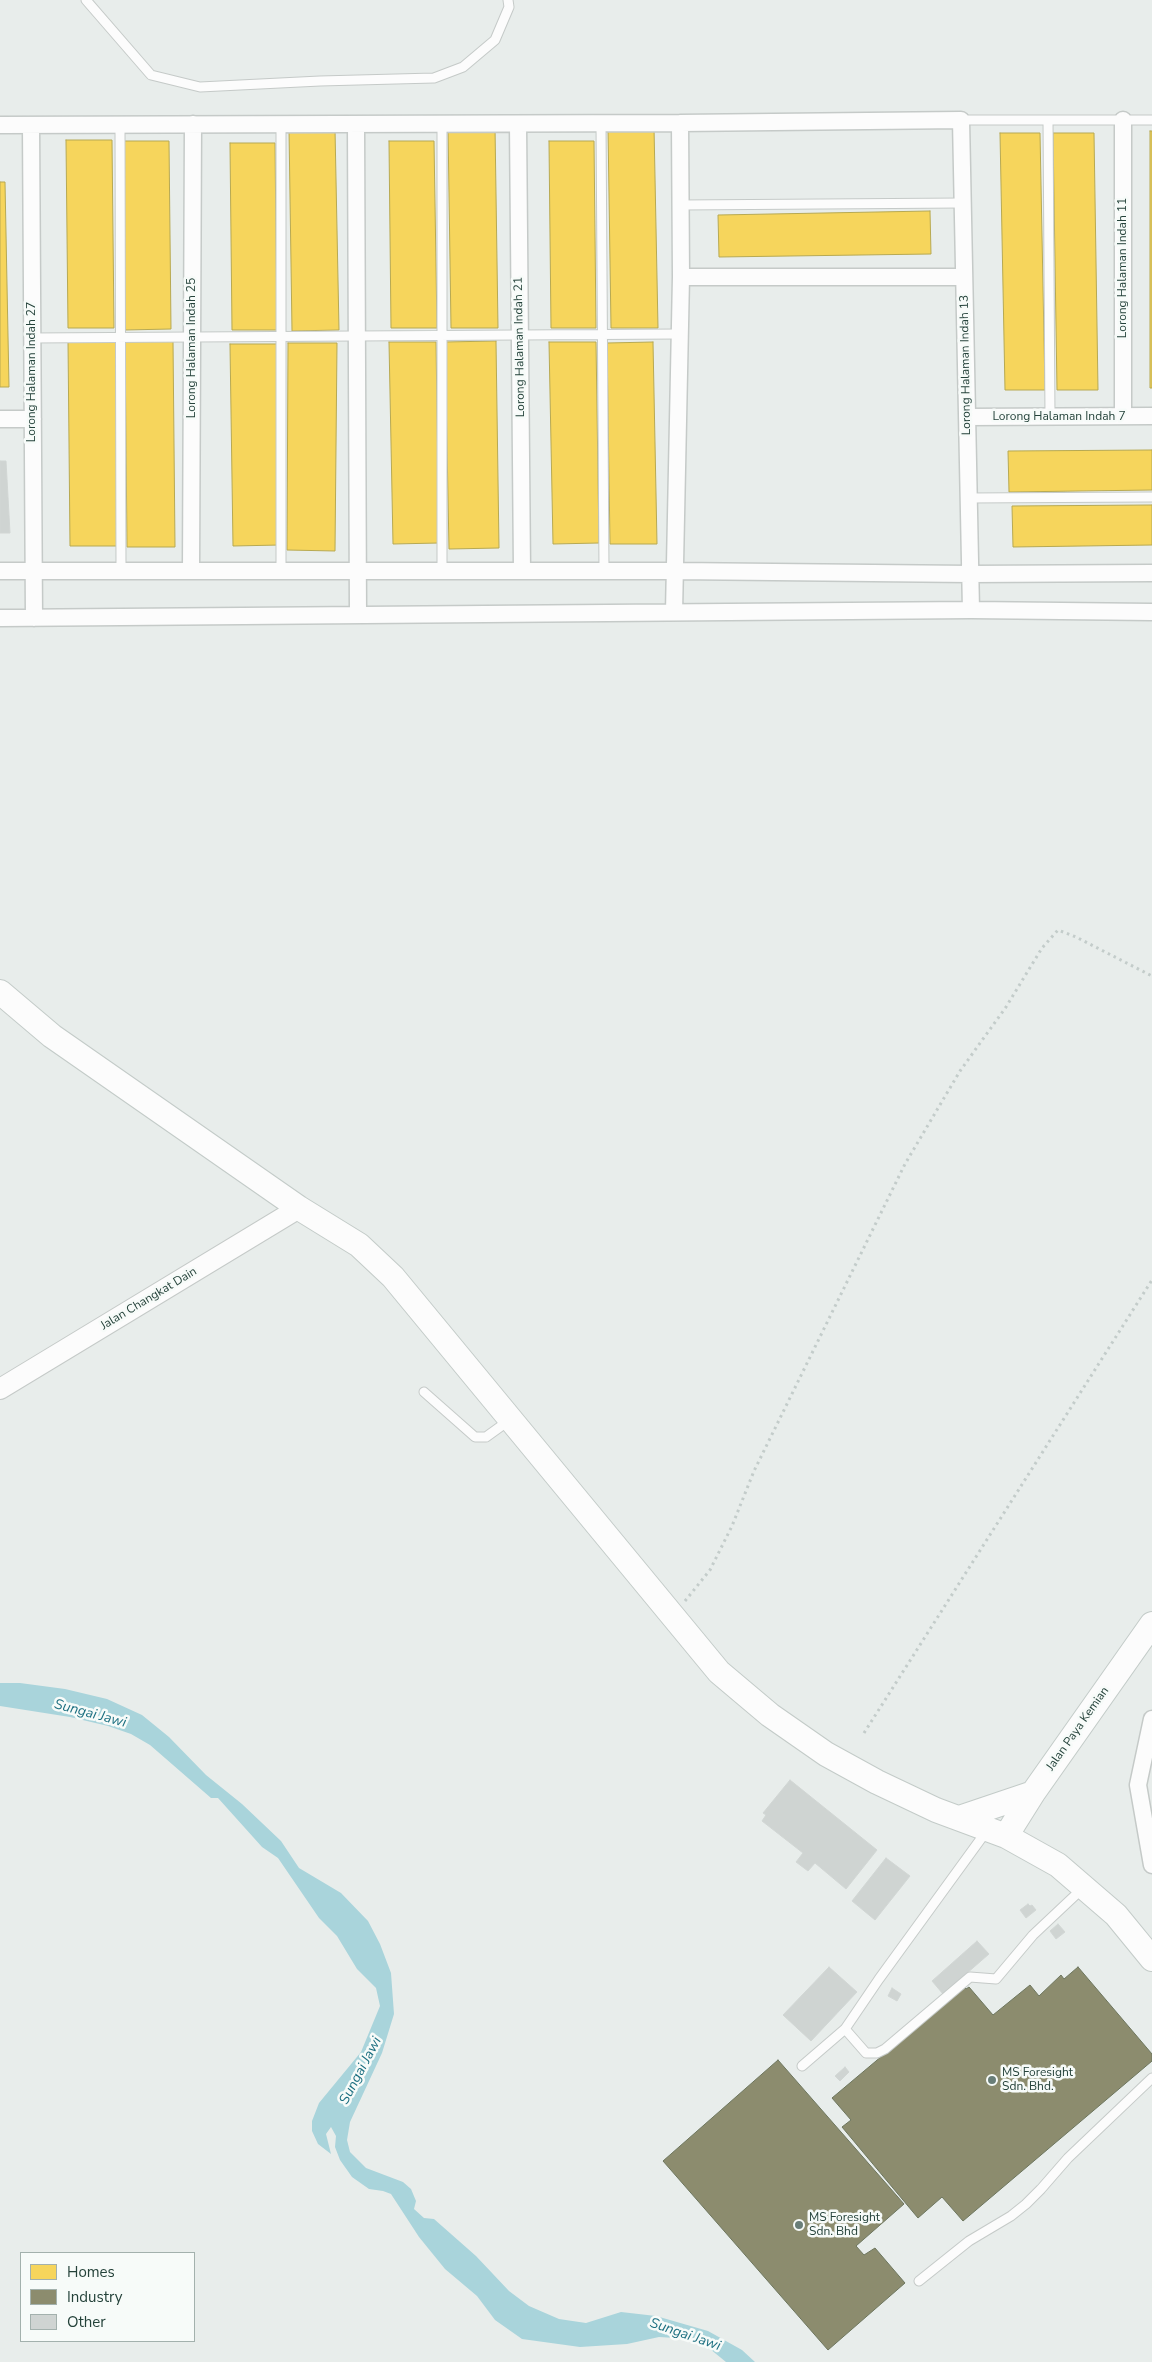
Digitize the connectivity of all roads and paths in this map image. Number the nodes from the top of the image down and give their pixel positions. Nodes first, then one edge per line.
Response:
1 (86, 0) edge
2 (508, 0) edge
3 (961, 120) junction
4 (1048, 120) junction
5 (1123, 120) junction
6 (1152, 120) edge
7 (680, 123) junction
8 (193, 124) junction
9 (281, 124) junction
10 (356, 124) junction
11 (442, 124) junction
12 (518, 124) junction
13 (601, 124) junction
14 (0, 125) edge
15 (31, 125) junction
16 (120, 125) junction
17 (962, 203) junction
18 (681, 205) junction
19 (681, 277) junction
20 (964, 277) junction
21 (680, 334) junction
22 (520, 335) junction
23 (602, 335) junction
24 (357, 336) junction
25 (442, 336) junction
26 (192, 337) junction
27 (281, 337) junction
28 (32, 338) junction
29 (121, 338) junction
30 (1123, 416) junction
31 (1152, 416) edge
32 (967, 417) junction
33 (1050, 417) junction
34 (0, 419) edge
35 (33, 419) junction
36 (1152, 497) edge
37 (968, 498) junction
38 (522, 570) junction
39 (604, 570) junction
40 (0, 571) edge
41 (34, 571) junction
42 (121, 571) junction
43 (191, 571) junction
44 (281, 571) junction
45 (358, 571) junction
46 (442, 571) junction
47 (676, 571) junction
48 (1152, 573) edge
49 (970, 574) junction
50 (971, 610) junction
51 (674, 612) junction
52 (1152, 612) edge
53 (358, 615) junction
54 (0, 618) edge
55 (34, 618) junction
56 (1152, 976) edge
57 (0, 992) edge
58 (299, 1208) junction
59 (1152, 1280) edge
60 (0, 1389) edge
61 (424, 1392) dead end
62 (511, 1419) junction
63 (672, 1617) junction
64 (1152, 1624) edge
65 (1152, 1719) edge
66 (864, 1734) dead end
67 (1033, 1793) junction
68 (958, 1818) junction
69 (997, 1833) junction
70 (1152, 1865) edge
71 (1084, 1887) junction
72 (1152, 1958) edge
73 (845, 2029) junction
74 (802, 2066) dead end
75 (1152, 2078) edge
76 (919, 2281) dead end

1 - 2 lane
3 - 4 lane
3 - 7 street
3 - 17 street, Lorong Halaman Indah 13
4 - 5 lane
4 - 33 lane
5 - 6 lane
5 - 30 street, Lorong Halaman Indah 11
7 - 13 street
7 - 18 street
8 - 9 street
8 - 16 street
8 - 26 street, Lorong Halaman Indah 25
9 - 10 street
9 - 27 lane
10 - 11 street
10 - 24 street
11 - 12 street
11 - 25 lane
12 - 13 street
12 - 22 street, Lorong Halaman Indah 21
13 - 23 lane
14 - 15 street
15 - 16 street
15 - 28 street, Lorong Halaman Indah 27
16 - 29 lane
17 - 18 lane
17 - 20 street, Lorong Halaman Indah 13
18 - 19 street
19 - 20 street
19 - 21 street
20 - 32 street, Lorong Halaman Indah 13
21 - 23 lane
21 - 47 street
22 - 23 lane
22 - 25 lane
22 - 38 street, Lorong Halaman Indah 21
23 - 39 lane
24 - 25 lane
24 - 27 lane
24 - 45 street
25 - 46 lane
26 - 27 lane
26 - 29 lane
26 - 43 street, Lorong Halaman Indah 25
27 - 44 lane
28 - 29 lane
28 - 35 street, Lorong Halaman Indah 27
29 - 42 lane
30 - 31 street, Lorong Halaman Indah 7
30 - 33 street, Lorong Halaman Indah 7
32 - 33 street, Lorong Halaman Indah 7
32 - 37 street, Lorong Halaman Indah 13
34 - 35 street
35 - 41 street, Lorong Halaman Indah 27
36 - 37 lane
37 - 49 street, Lorong Halaman Indah 13
38 - 39 street
38 - 46 street
39 - 47 street
40 - 41 street
41 - 42 street
41 - 55 street, Lorong Halaman Indah 27
42 - 43 street
43 - 44 street
44 - 45 street
45 - 46 street
45 - 53 street
47 - 49 street
47 - 51 street
48 - 49 street
49 - 50 street, Lorong Halaman Indah 13
50 - 51 street
50 - 52 street
51 - 53 street
53 - 55 street
54 - 55 street
56 - 63 path
57 - 58 main road
58 - 60 street, Jalan Changkat Dain
58 - 62 main road
59 - 66 path
61 - 62 lane
62 - 63 main road
63 - 68 main road
64 - 67 main road, Jalan Paya Kemian
65 - 70 street
67 - 68 main road
67 - 69 main road, Jalan Paya Kemian
68 - 69 main road
69 - 71 main road
69 - 73 lane
71 - 72 main road
71 - 73 lane
73 - 74 lane
75 - 76 lane

